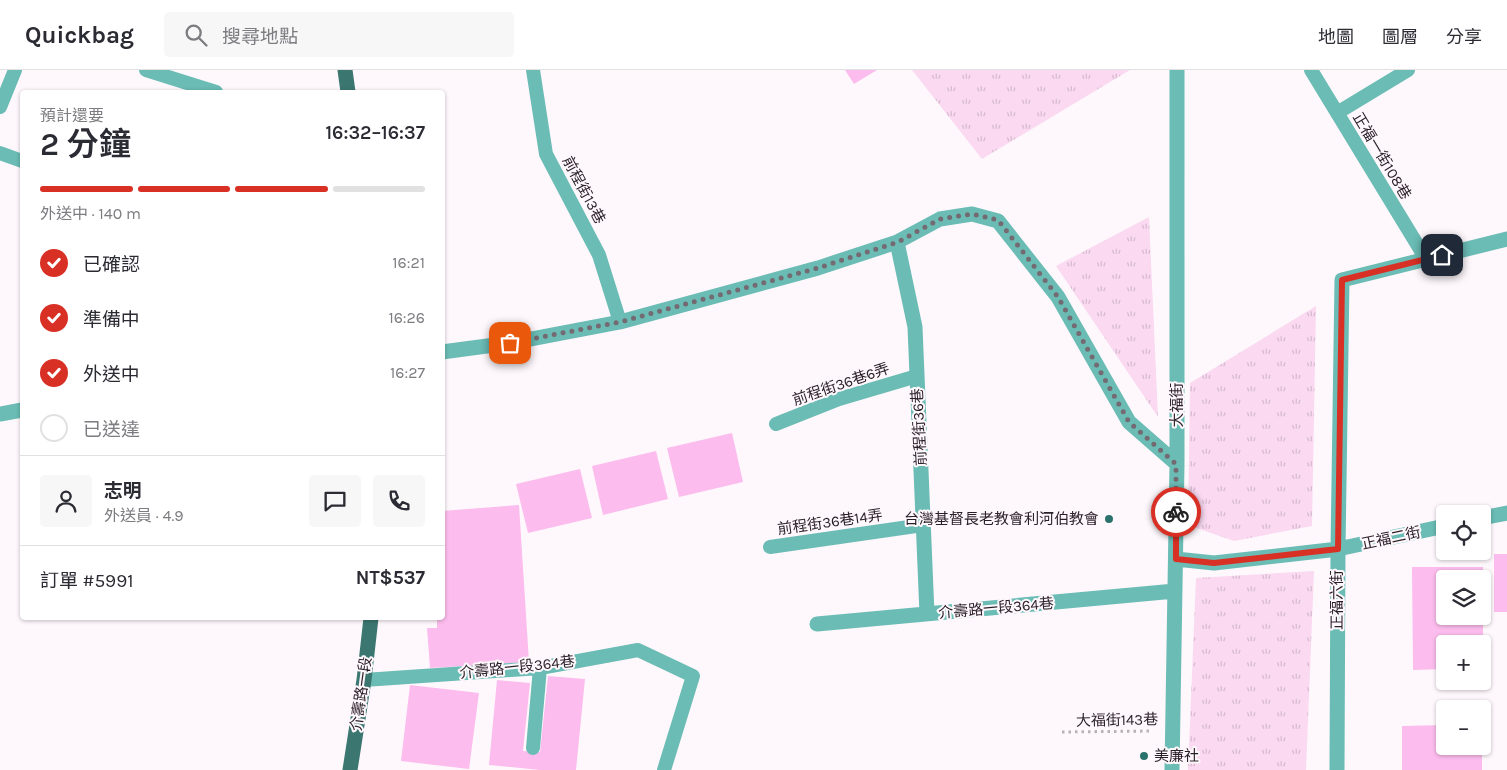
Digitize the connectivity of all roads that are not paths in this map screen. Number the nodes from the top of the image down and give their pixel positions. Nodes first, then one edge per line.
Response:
1 (16, 70) edge
2 (146, 70) edge
3 (345, 70) edge
4 (533, 70) edge
5 (1177, 70) edge
6 (1311, 70) edge
7 (1408, 70) edge
8 (210, 90) edge
9 (348, 90) edge
10 (0, 107) edge
11 (1337, 114) junction
12 (0, 153) edge
13 (20, 160) edge
14 (1507, 238) edge
15 (898, 242) junction
16 (1426, 259) junction
17 (620, 322) junction
18 (445, 352) edge
19 (917, 376) junction
20 (20, 410) edge
21 (0, 414) edge
22 (776, 424) dead end
23 (1176, 464) junction
24 (1507, 513) edge
25 (1491, 516) edge
26 (923, 525) junction
27 (1436, 528) edge
28 (770, 547) dead end
29 (1338, 549) junction
30 (1176, 559) junction
31 (1175, 591) junction
32 (927, 614) junction
33 (371, 620) edge
34 (817, 624) dead end
35 (540, 668) junction
36 (364, 680) junction
37 (533, 748) dead end
38 (350, 770) edge
39 (664, 770) edge
40 (1172, 770) edge
41 (1337, 770) edge

1 - 10 lane
2 - 8 lane
3 - 9 main road
4 - 17 lane, 前程街13巷
5 - 23 street, 大福街
6 - 11 lane, 正福一街108巷
7 - 11 lane
11 - 16 lane, 正福一街108巷
12 - 13 lane
14 - 16 street
15 - 17 street
15 - 19 street, 前程街36巷
15 - 23 street
16 - 29 street, 正福六街
17 - 18 street
19 - 22 lane, 前程街36巷6弄
19 - 26 street, 前程街36巷
20 - 21 street
23 - 30 street, 大福街
24 - 25 street
26 - 28 lane, 前程街36巷14弄
26 - 32 street, 前程街36巷
27 - 29 street, 正福二街
29 - 30 street, 正福二街
29 - 41 street, 正福六街
30 - 31 street, 大福街
31 - 32 street, 介壽路一段364巷
31 - 40 street, 大福街
32 - 34 street, 介壽路一段364巷
33 - 36 main road, 介壽路一段
35 - 36 lane, 介壽路一段364巷
35 - 37 lane
35 - 39 lane, 介壽路一段364巷
36 - 38 main road, 介壽路一段

